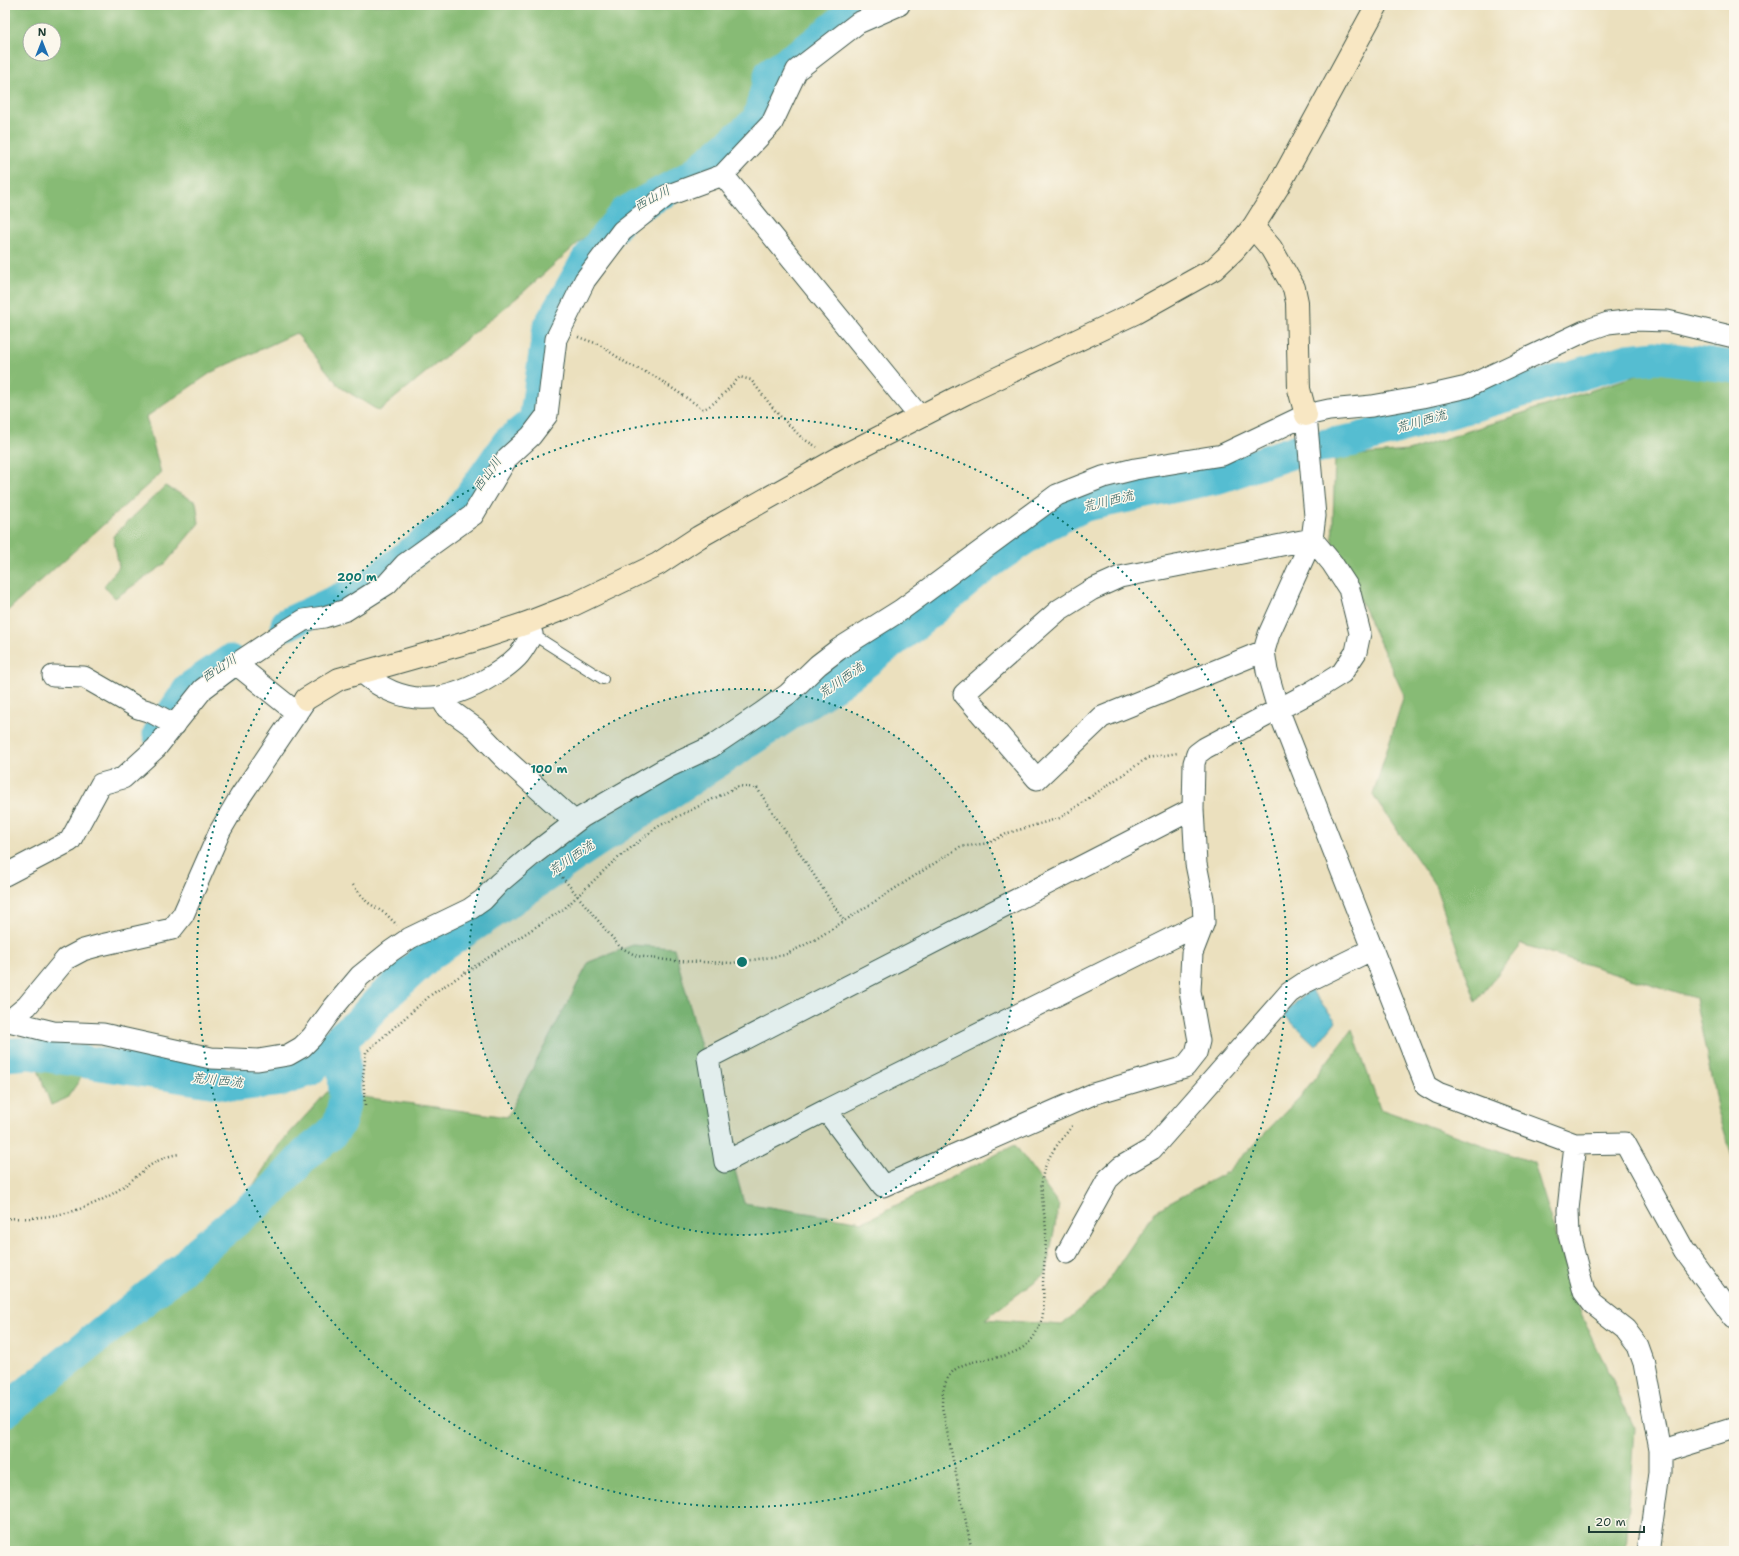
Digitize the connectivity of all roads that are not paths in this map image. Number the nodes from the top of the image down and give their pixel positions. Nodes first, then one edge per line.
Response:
1 (899, 5) edge
2 (1377, 5) edge
3 (723, 175) junction
4 (1253, 227) junction
5 (1734, 337) edge
6 (919, 416) junction
7 (1306, 418) junction
8 (1312, 539) junction
9 (530, 628) junction
10 (1264, 651) junction
11 (236, 664) junction
12 (363, 672) junction
13 (53, 676) dead end
14 (603, 679) dead end
15 (441, 698) junction
16 (302, 706) junction
17 (1278, 709) junction
18 (175, 724) junction
19 (1193, 810) junction
20 (575, 822) junction
21 (5, 875) edge
22 (1204, 922) junction
23 (1373, 950) junction
24 (7, 1021) edge
25 (826, 1110) junction
26 (1575, 1144) junction
27 (1066, 1253) dead end
28 (1734, 1318) edge
29 (1734, 1428) edge
30 (1660, 1451) junction
31 (1648, 1551) edge

1 - 3 street
2 - 4 street
3 - 6 street
3 - 11 street
4 - 6 street
4 - 7 street
5 - 7 street
6 - 9 street
7 - 8 street
7 - 20 street
8 - 10 street
8 - 10 street
8 - 17 street
9 - 12 street
9 - 14 lane
9 - 15 street
10 - 17 street
11 - 16 street
11 - 18 street
12 - 15 street
12 - 16 street
13 - 18 street
15 - 20 street
16 - 24 street
17 - 19 street
17 - 23 street
18 - 21 street
19 - 22 street
19 - 25 street
20 - 24 street
22 - 25 street
22 - 25 street
23 - 26 street
23 - 27 street
26 - 28 street
26 - 30 street
29 - 30 street
30 - 31 street

